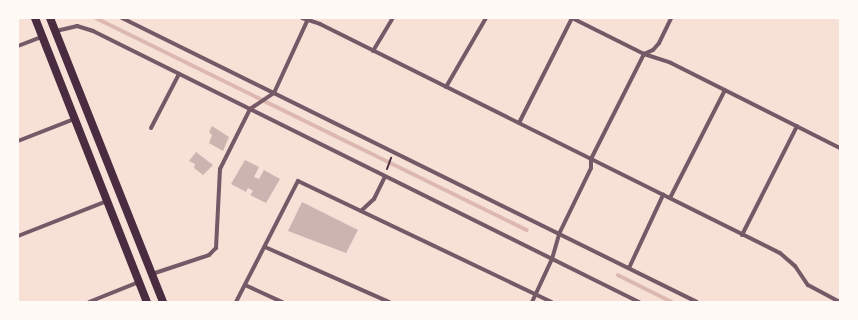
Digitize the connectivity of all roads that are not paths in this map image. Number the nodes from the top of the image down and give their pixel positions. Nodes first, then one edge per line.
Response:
1 (34, 18) edge
2 (50, 18) edge
3 (122, 18) edge
4 (302, 18) edge
5 (393, 18) edge
6 (486, 18) edge
7 (572, 18) edge
8 (671, 18) edge
9 (308, 19) edge
10 (55, 31) junction
11 (42, 37) junction
12 (18, 46) edge
13 (373, 51) junction
14 (644, 54) junction
15 (179, 74) junction
16 (446, 87) junction
17 (724, 90) junction
18 (274, 93) junction
19 (250, 109) junction
20 (74, 119) junction
21 (519, 123) junction
22 (797, 126) junction
23 (151, 128) dead end
24 (18, 141) edge
25 (840, 148) edge
26 (591, 159) junction
27 (385, 176) junction
28 (663, 195) junction
29 (670, 198) junction
30 (107, 201) junction
31 (361, 211) junction
32 (558, 234) junction
33 (742, 235) junction
34 (18, 236) edge
35 (265, 246) junction
36 (552, 259) junction
37 (629, 268) junction
38 (151, 274) junction
39 (139, 282) junction
40 (245, 285) junction
41 (536, 294) junction
42 (89, 302) edge
43 (147, 302) edge
44 (163, 302) edge
45 (236, 302) edge
46 (282, 302) edge
47 (389, 302) edge
48 (532, 302) edge
49 (552, 302) edge
50 (639, 302) edge
51 (697, 302) edge
52 (840, 302) edge

1 - 11 main road
2 - 10 main road
3 - 18 street
4 - 9 street
5 - 13 street
6 - 16 street
7 - 14 street
7 - 21 street
8 - 14 street
9 - 13 street
9 - 18 street
10 - 11 main road
10 - 15 street
10 - 38 main road
11 - 12 street
11 - 20 main road
13 - 16 street
14 - 17 street
14 - 26 street
15 - 19 street
15 - 23 street
16 - 21 street
17 - 22 street
17 - 29 street
18 - 19 street
18 - 32 street
19 - 27 street
19 - 38 street
20 - 24 street
20 - 30 main road
21 - 26 street
22 - 25 street
22 - 33 street
26 - 28 street
26 - 32 street
27 - 31 street
27 - 36 street
28 - 29 street
28 - 37 street
29 - 33 street
30 - 34 street
30 - 39 main road
31 - 35 street
31 - 41 street
32 - 36 street
32 - 37 street
33 - 52 street
35 - 40 street
35 - 47 street
36 - 41 street
36 - 50 street
37 - 51 street
38 - 44 main road
39 - 42 street
39 - 43 main road
40 - 45 street
40 - 46 street
41 - 48 street
41 - 49 street

